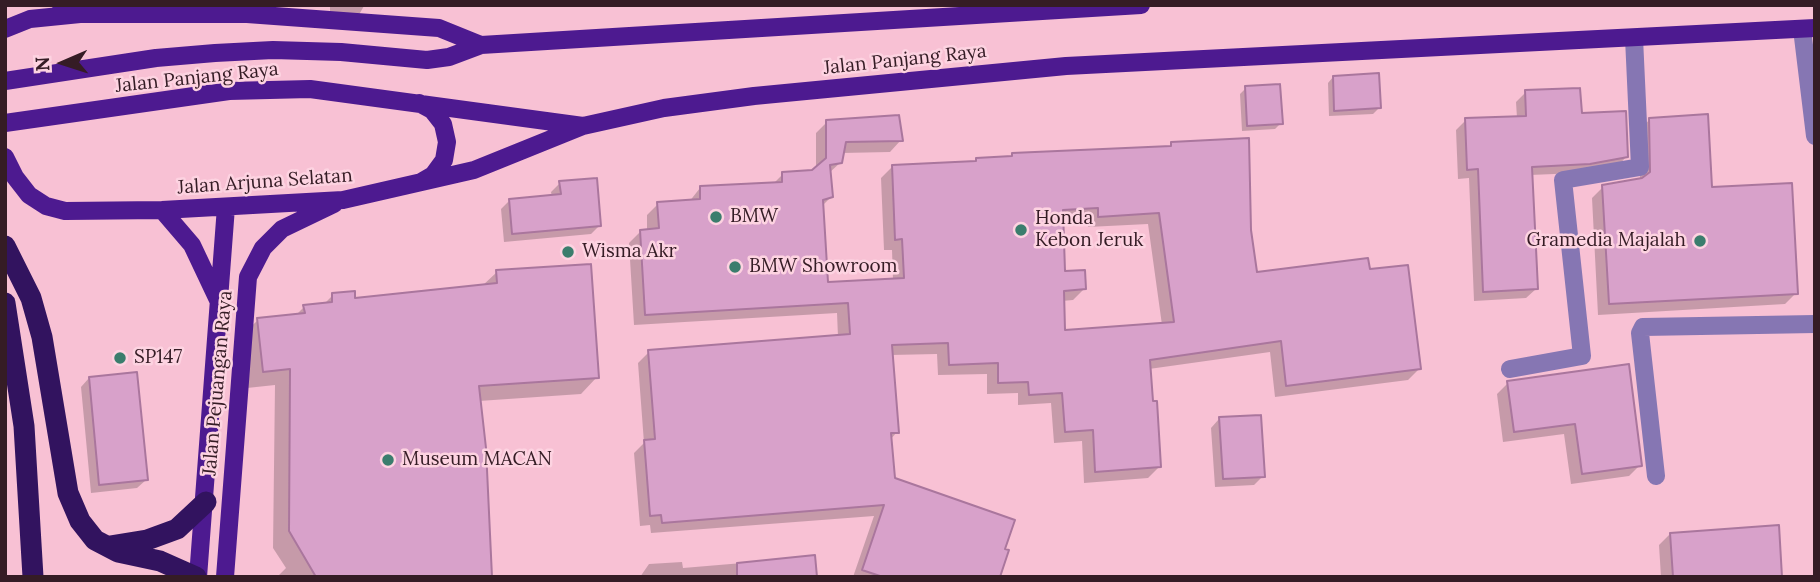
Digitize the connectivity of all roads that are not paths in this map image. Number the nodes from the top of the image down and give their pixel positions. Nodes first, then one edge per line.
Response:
1 (61, 5) edge
2 (1141, 5) edge
3 (1045, 8) edge
4 (917, 12) edge
5 (83, 14) junction
6 (334, 14) edge
7 (1808, 28) edge
8 (5, 29) edge
9 (1634, 38) junction
10 (481, 45) junction
11 (5, 80) edge
12 (416, 101) junction
13 (5, 123) edge
14 (583, 126) junction
15 (1815, 136) edge
16 (5, 157) edge
17 (418, 184) junction
18 (343, 200) junction
19 (226, 207) junction
20 (162, 210) junction
21 (5, 246) edge
22 (5, 303) edge
23 (219, 304) junction
24 (1815, 324) edge
25 (1510, 369) dead end
26 (1656, 477) dead end
27 (206, 502) junction
28 (104, 545) junction
29 (33, 577) edge
30 (197, 577) edge
31 (225, 577) edge

1 - 5 main road
2 - 3 main road, Jalan Panjang Raya
3 - 4 main road, Jalan Panjang Raya
4 - 10 main road, Jalan Panjang Raya
5 - 6 main road
5 - 8 main road
6 - 10 main road
7 - 9 main road, Jalan Panjang Raya
7 - 15 street
9 - 14 main road, Jalan Panjang Raya
9 - 25 street
10 - 11 main road, Jalan Panjang Raya
12 - 13 main road, Jalan Panjang Raya
12 - 14 main road, Jalan Panjang Raya
12 - 17 main road
14 - 17 main road, Jalan Arjuna Selatan
16 - 20 main road, Jalan Arjuna Selatan
17 - 18 main road, Jalan Arjuna Selatan
18 - 19 main road, Jalan Arjuna Selatan
18 - 31 main road, Jalan Pejuangan Raya
19 - 20 main road, Jalan Arjuna Selatan
19 - 23 main road, Jalan Pejuangan Raya
20 - 23 main road
21 - 28 highway
22 - 29 highway
23 - 27 main road, Jalan Pejuangan Raya
24 - 26 street
27 - 28 highway
27 - 30 main road, Jalan Pejuangan Raya
28 - 30 highway

